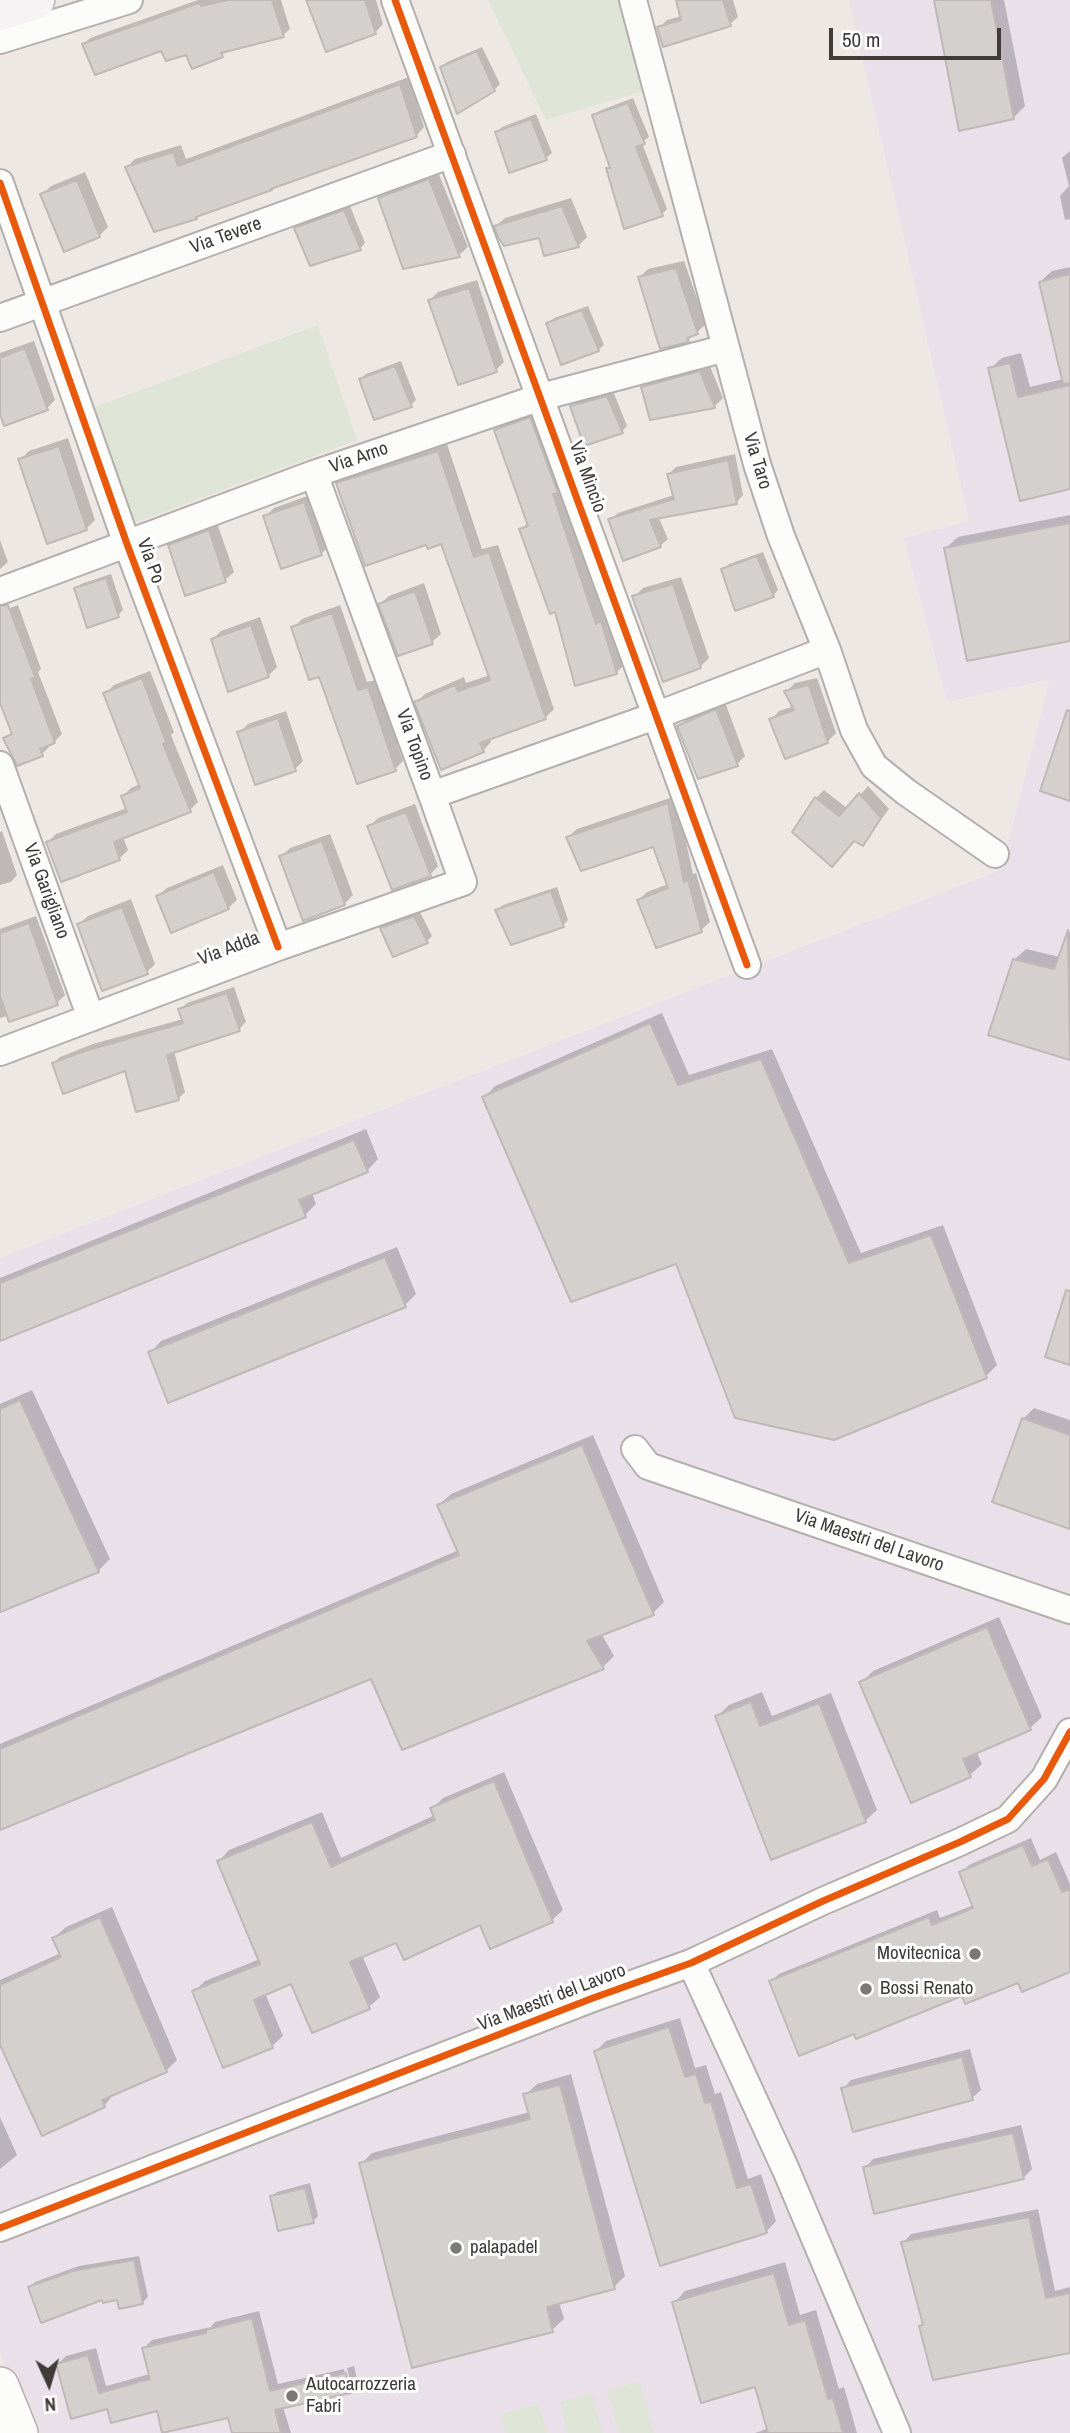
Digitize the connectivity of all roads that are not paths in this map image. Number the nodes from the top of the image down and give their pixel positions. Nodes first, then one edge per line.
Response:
1 (35, 0) edge
2 (129, 0) edge
3 (396, 0) edge
4 (633, 0) edge
5 (0, 11) edge
6 (0, 40) edge
7 (452, 154) junction
8 (0, 183) edge
9 (42, 303) junction
10 (0, 318) edge
11 (726, 348) junction
12 (541, 397) junction
13 (314, 474) junction
14 (127, 544) junction
15 (0, 591) edge
16 (827, 650) junction
17 (655, 716) junction
18 (0, 765) edge
19 (432, 795) junction
20 (995, 854) dead end
21 (278, 947) junction
22 (747, 965) dead end
23 (91, 1018) junction
24 (0, 1052) edge
25 (635, 1449) dead end
26 (1070, 1610) edge
27 (1070, 1732) edge
28 (691, 1963) junction
29 (0, 2228) edge
30 (0, 2386) edge
31 (19, 2433) edge
32 (897, 2433) edge

1 - 5 main road
2 - 6 street
3 - 7 street, Via Mincio
4 - 11 street, Via Taro
7 - 9 street, Via Tevere
7 - 12 street, Via Mincio
8 - 9 street, Via Po
9 - 10 street, Via Tevere
9 - 14 street, Via Po
11 - 12 street, Via Arno
11 - 16 street, Via Taro
12 - 13 street, Via Arno
12 - 17 street, Via Mincio
13 - 14 street, Via Arno
13 - 19 street, Via Topino
14 - 15 street, Via Arno
14 - 21 street, Via Po
16 - 17 street
16 - 20 street, Via Taro
17 - 19 street, Via Topino
17 - 22 street, Via Mincio
18 - 23 street, Via Garigliano
19 - 21 street, Via Adda
21 - 23 street, Via Adda
23 - 24 street, Via Adda
25 - 26 street, Via Maestri del Lavoro
27 - 28 street, Via Maestri del Lavoro
28 - 29 street, Via Maestri del Lavoro
28 - 32 street
30 - 31 main road

